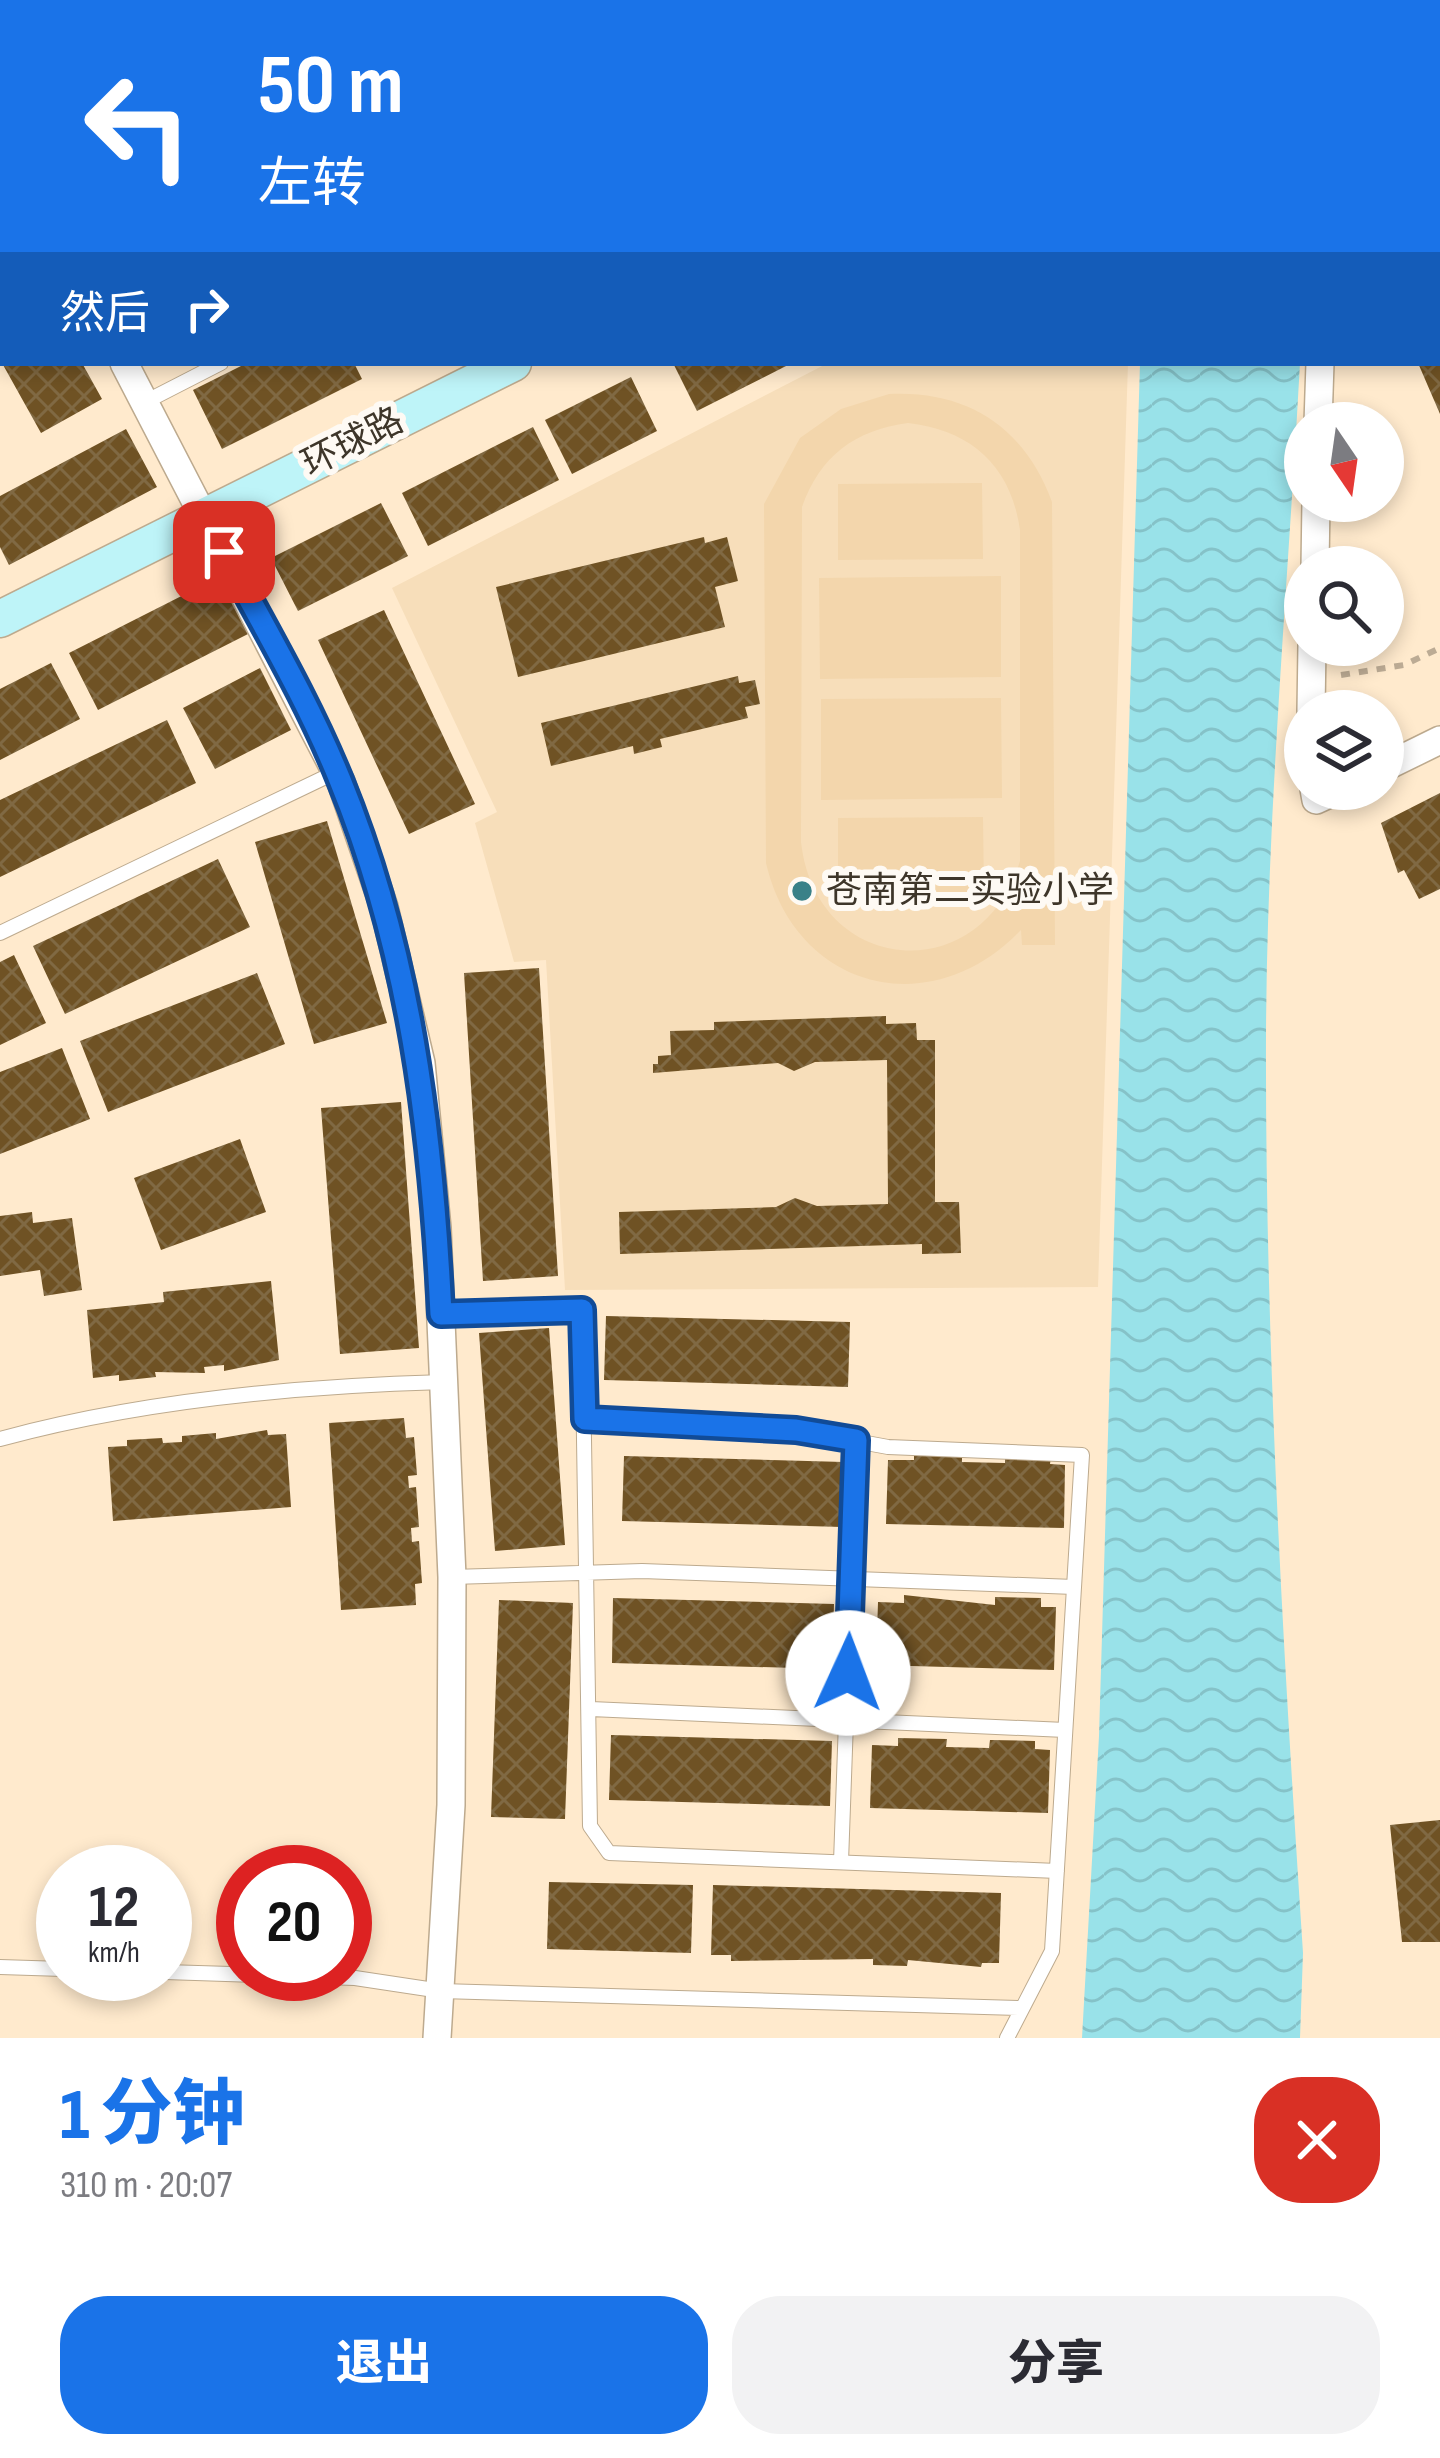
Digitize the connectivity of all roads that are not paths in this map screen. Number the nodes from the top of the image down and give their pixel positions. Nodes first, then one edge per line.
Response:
1 (126, 366) edge
2 (215, 366) edge
3 (507, 366) edge
4 (1320, 366) edge
5 (145, 402) junction
6 (1319, 402) edge
7 (206, 517) junction
8 (0, 619) edge
9 (1440, 740) edge
10 (1404, 758) edge
11 (337, 772) junction
12 (0, 933) edge
13 (441, 1314) junction
14 (444, 1382) junction
15 (585, 1419) junction
16 (0, 1439) edge
17 (856, 1440) junction
18 (590, 1574) junction
19 (452, 1577) junction
20 (851, 1578) junction
21 (1074, 1587) junction
22 (591, 1709) junction
23 (846, 1720) junction
24 (1065, 1730) junction
25 (841, 1862) junction
26 (1057, 1871) junction
27 (0, 1967) edge
28 (36, 1968) edge
29 (192, 1973) edge
30 (441, 1990) junction
31 (1019, 2008) junction
32 (437, 2038) edge
33 (1007, 2038) edge

1 - 5 street
2 - 5 lane
3 - 7 street, 环球路
4 - 6 street
5 - 7 street
7 - 8 street, 环球路
7 - 11 street
9 - 10 street
11 - 12 lane
11 - 13 street
13 - 14 street
13 - 15 lane
14 - 16 lane
14 - 19 street
15 - 17 lane
15 - 18 lane
17 - 20 lane
17 - 21 lane
18 - 19 lane
18 - 20 lane
18 - 22 lane
19 - 30 street
20 - 21 lane
20 - 23 lane
21 - 24 lane
22 - 23 lane
22 - 25 lane
23 - 24 lane
23 - 25 lane
24 - 26 lane
25 - 26 lane
26 - 31 lane
27 - 28 lane
29 - 30 lane
30 - 31 lane
30 - 32 street
31 - 33 lane

